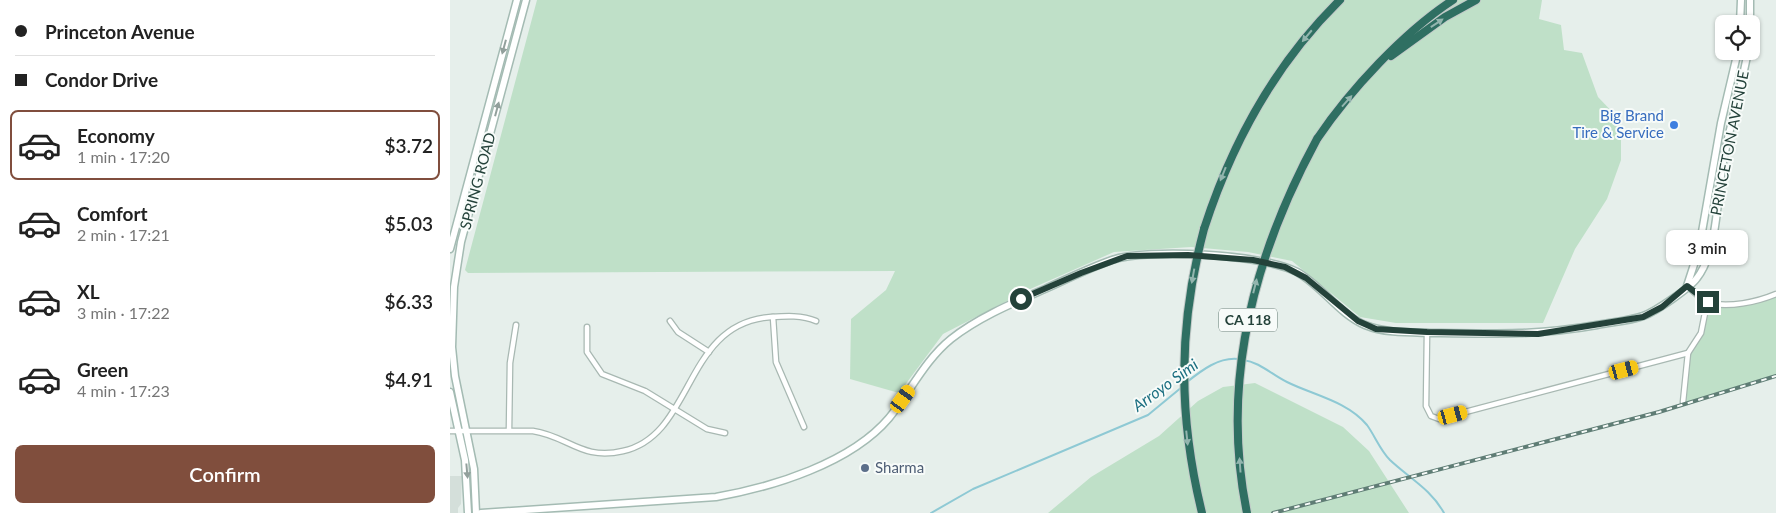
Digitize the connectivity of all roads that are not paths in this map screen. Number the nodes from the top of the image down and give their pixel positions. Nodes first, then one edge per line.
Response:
1 (517, 0) edge
2 (526, 0) edge
3 (1340, 0) edge
4 (1453, 0) edge
5 (1476, 0) edge
6 (1741, 0) edge
7 (1750, 0) edge
8 (1740, 15) edge
9 (1750, 15) edge
10 (1737, 60) edge
11 (1746, 60) edge
12 (1383, 61) junction
13 (450, 249) edge
14 (1687, 286) junction
15 (1776, 294) edge
16 (1708, 302) junction
17 (773, 317) junction
18 (670, 321) dead end
19 (816, 321) dead end
20 (516, 325) dead end
21 (587, 327) dead end
22 (1427, 332) junction
23 (709, 352) junction
24 (1688, 353) junction
25 (450, 392) edge
26 (1683, 402) dead end
27 (674, 409) junction
28 (804, 427) dead end
29 (467, 430) junction
30 (510, 430) junction
31 (450, 431) edge
32 (459, 431) junction
33 (725, 434) dead end
34 (468, 513) edge
35 (476, 513) edge
36 (481, 513) edge
37 (1202, 513) edge
38 (1247, 513) edge

1 -> 13 street, SPRING ROAD
29 -> 2 street, SPRING ROAD
3 -> 37 highway, bridge
4 - 12 highway, CA 118
12 -> 5 highway
6 - 8 street
7 - 9 street
10 - 14 street, PRINCETON AVENUE
11 - 14 street, PRINCETON AVENUE
38 -> 12 highway, CA 118, bridge
14 - 16 street
14 - 22 street, PRINCETON AVENUE
15 - 16 street
16 - 24 street
17 - 19 street
17 - 23 street
17 - 28 street
18 - 23 street
20 - 30 street
21 - 27 street
22 - 24 street
22 - 36 street, PRINCETON AVENUE
23 - 27 street
24 - 26 street
25 - 32 street
27 - 30 street
27 - 33 street
29 - 30 street
29 - 32 street
29 - 35 street, SPRING ROAD
31 - 32 street
32 -> 34 street

